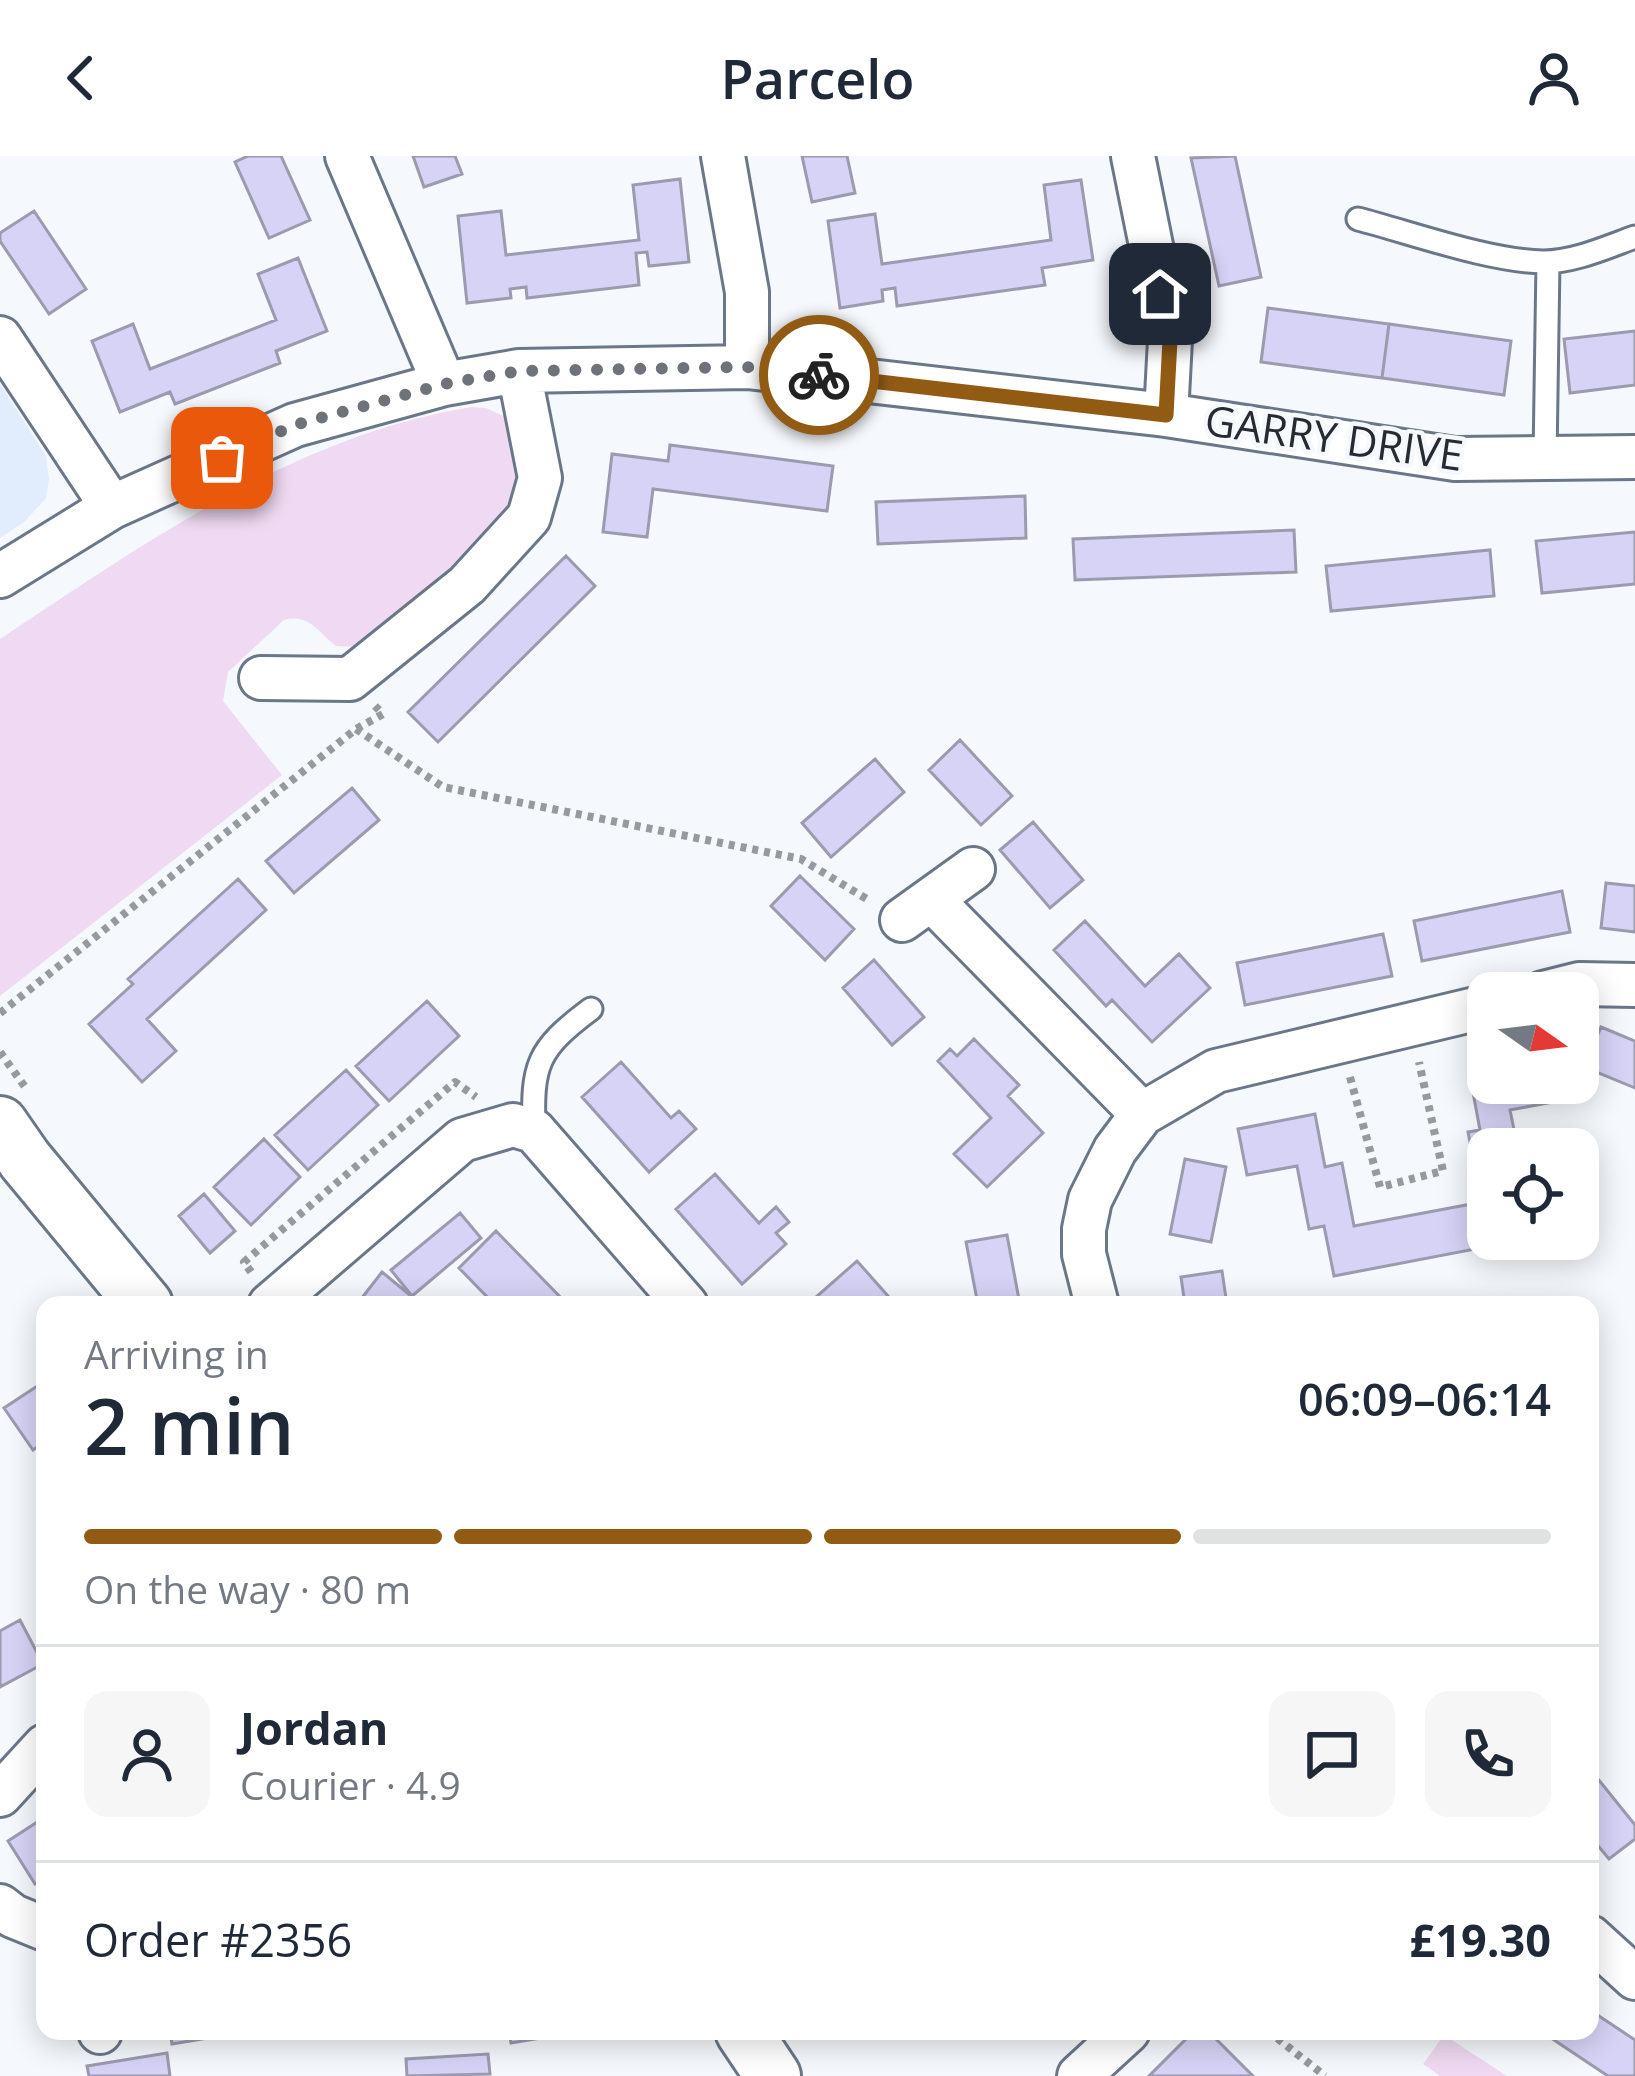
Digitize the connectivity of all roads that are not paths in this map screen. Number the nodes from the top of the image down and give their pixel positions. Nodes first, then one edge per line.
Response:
1 (347, 156) edge
2 (723, 156) edge
3 (1133, 156) edge
4 (1358, 219) dead end
5 (1635, 237) edge
6 (1548, 262) junction
7 (0, 338) edge
8 (747, 367) junction
9 (519, 371) junction
10 (444, 384) junction
11 (1166, 415) junction
12 (1635, 457) edge
13 (1545, 458) junction
14 (112, 507) junction
15 (0, 577) edge
16 (262, 678) dead end
17 (974, 869) dead end
18 (1599, 985) edge
19 (1635, 986) edge
20 (591, 1009) dead end
21 (1467, 1011) edge
22 (1142, 1114) junction
23 (0, 1124) edge
24 (534, 1131) junction
25 (138, 1296) edge
26 (280, 1296) edge
27 (678, 1296) edge
28 (1095, 1296) edge
29 (36, 1756) edge
30 (0, 1795) edge
31 (0, 1906) edge
32 (36, 1925) edge
33 (1599, 1945) edge
34 (1635, 1978) edge
35 (749, 2040) edge
36 (1118, 2040) edge
37 (773, 2076) edge
38 (1079, 2076) edge

1 - 10 street
2 - 8 street
3 - 11 street
4 - 6 lane
5 - 6 lane
6 - 13 lane
7 - 14 street
8 - 9 street, GARRY DRIVE
8 - 11 street, GARRY DRIVE
9 - 10 street, GARRY DRIVE
9 - 16 street
10 - 14 street, GARRY DRIVE
11 - 13 street, GARRY DRIVE
12 - 13 street, GARRY DRIVE
14 - 15 street, GARRY DRIVE
17 - 22 street
18 - 19 street
20 - 24 lane
21 - 22 street
22 - 28 street
23 - 25 street
24 - 26 street
24 - 27 street
29 - 30 street
31 - 32 street
33 - 34 street
35 - 37 street
36 - 38 street

